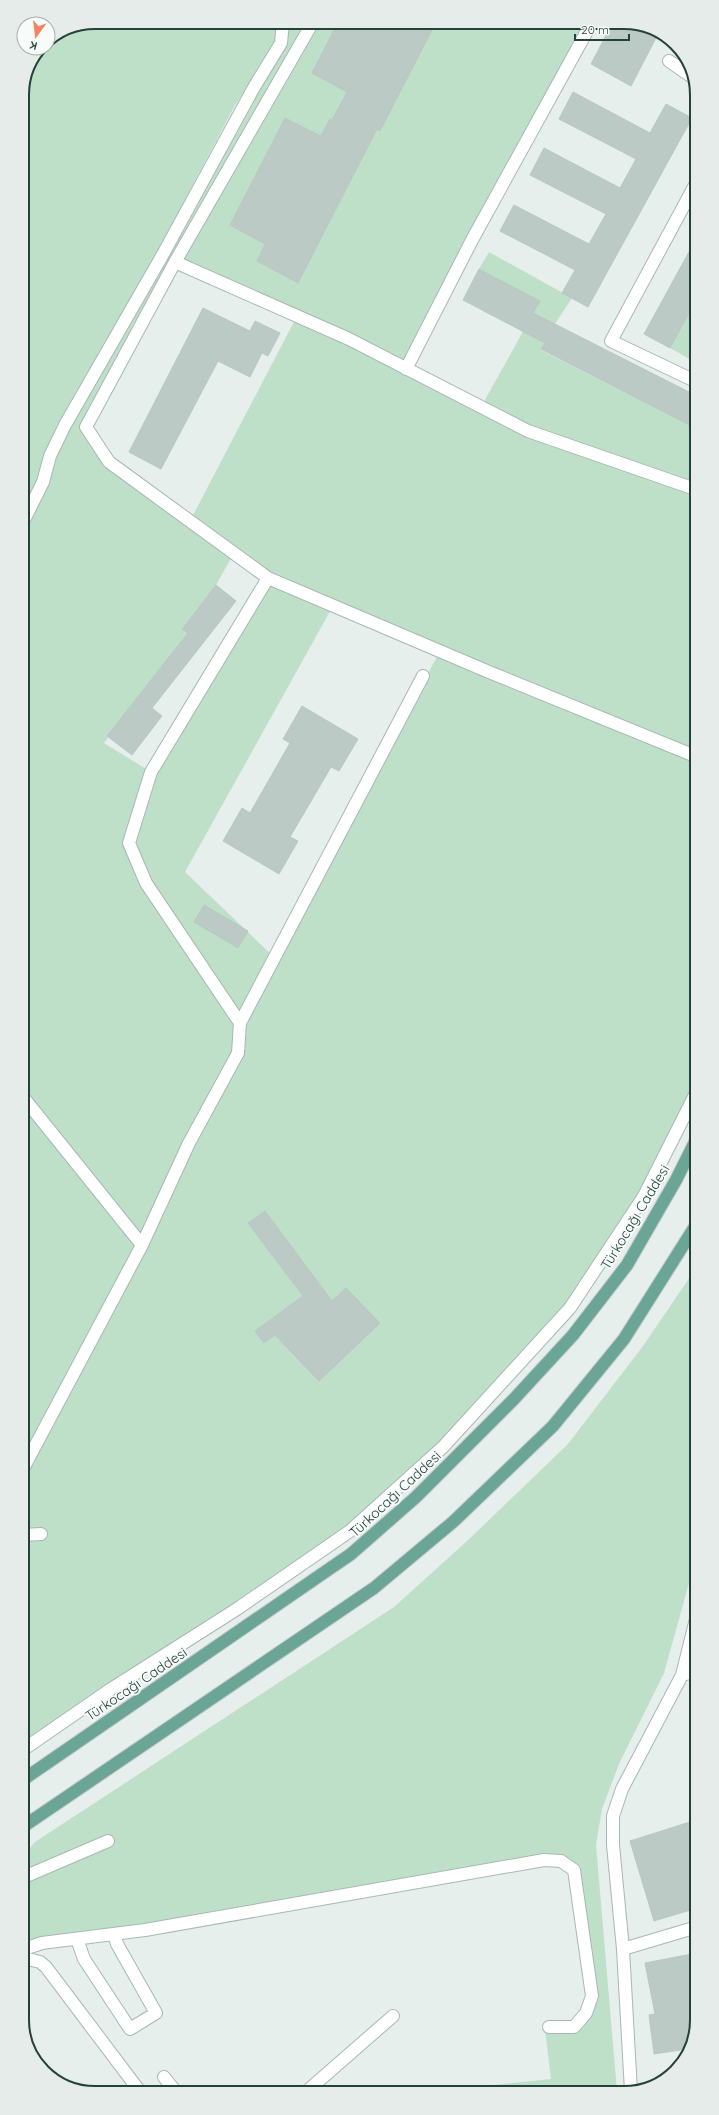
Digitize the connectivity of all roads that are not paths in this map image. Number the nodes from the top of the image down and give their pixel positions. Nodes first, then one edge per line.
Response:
1 (282, 29) edge
2 (309, 29) edge
3 (588, 29) edge
4 (669, 62) dead end
5 (686, 73) edge
6 (690, 194) edge
7 (175, 262) junction
8 (406, 368) junction
9 (690, 379) edge
10 (690, 487) edge
11 (29, 510) edge
12 (268, 578) junction
13 (423, 676) dead end
14 (690, 754) edge
15 (240, 1023) junction
16 (690, 1105) edge
17 (29, 1110) edge
18 (690, 1152) edge
19 (690, 1234) edge
20 (142, 1245) junction
21 (29, 1458) edge
22 (41, 1534) dead end
23 (29, 1535) edge
24 (690, 1643) edge
25 (690, 1673) edge
26 (682, 1675) junction
27 (29, 1746) edge
28 (29, 1776) edge
29 (29, 1823) edge
30 (108, 1841) dead end
31 (29, 1875) edge
32 (690, 1929) edge
33 (114, 1934) junction
34 (78, 1939) junction
35 (623, 1949) junction
36 (29, 1952) edge
37 (29, 1957) edge
38 (393, 2016) dead end
39 (549, 2027) dead end
40 (164, 2077) dead end
41 (631, 2085) edge
42 (136, 2086) edge
43 (171, 2086) edge
44 (313, 2086) edge

1 - 11 street
2 - 7 street
3 - 8 street
4 - 5 street
6 - 9 street
7 - 8 street
7 - 12 street
8 - 10 street
12 - 14 street
12 - 15 street
13 - 15 street
15 - 20 street
16 - 27 street
17 - 20 street
18 - 28 main road, Türkocağı Caddesi
19 - 29 main road
20 - 21 street
22 - 23 street
24 - 26 street
25 - 26 street
26 - 35 street
30 - 31 street
32 - 35 street
33 - 34 street
33 - 34 street
33 - 39 street
34 - 36 street
35 - 41 street
37 - 42 street
38 - 44 street
40 - 43 street

